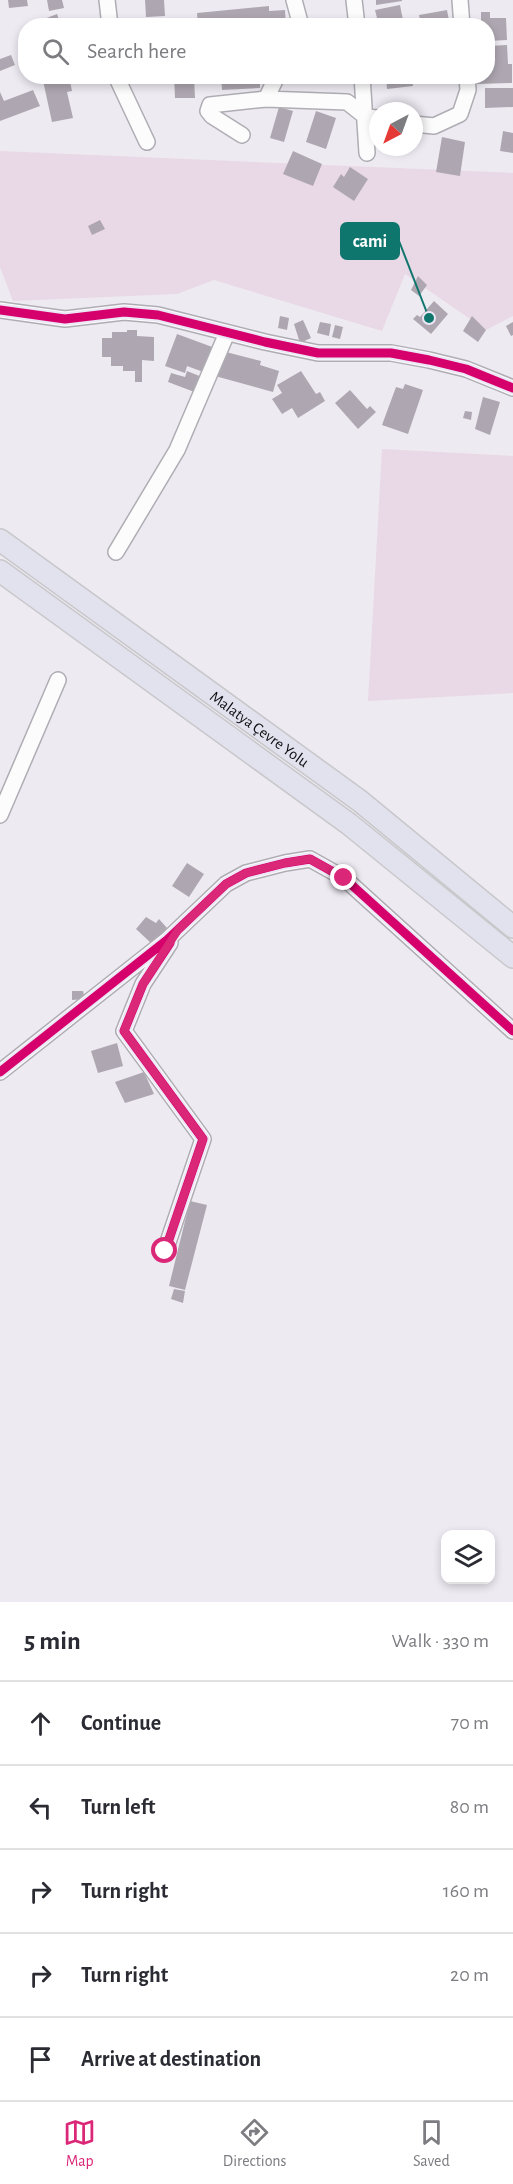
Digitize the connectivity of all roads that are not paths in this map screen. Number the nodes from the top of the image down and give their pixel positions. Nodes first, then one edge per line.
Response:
1 (107, 0) edge
2 (294, 0) edge
3 (354, 0) edge
4 (460, 0) edge
5 (109, 18) edge
6 (299, 18) edge
7 (356, 18) edge
8 (461, 18) edge
9 (120, 84) edge
10 (273, 84) edge
11 (364, 84) edge
12 (467, 84) edge
13 (266, 99) junction
14 (369, 105) edge
15 (369, 115) edge
16 (423, 125) edge
17 (242, 135) dead end
18 (369, 139) edge
19 (147, 142) dead end
20 (367, 153) dead end
21 (0, 310) edge
22 (227, 333) junction
23 (513, 388) edge
24 (0, 540) edge
25 (116, 552) dead end
26 (0, 571) edge
27 (57, 680) dead end
28 (0, 815) edge
29 (513, 927) edge
30 (178, 930) junction
31 (513, 957) edge
32 (513, 1031) edge
33 (0, 1072) edge
34 (165, 1251) dead end

1 - 5 street
2 - 6 street
3 - 7 street
4 - 8 street
9 - 19 street
10 - 13 street
11 - 14 street
12 - 16 street
13 - 15 street
13 - 17 street
18 - 20 street
21 - 22 street
22 - 23 street
22 - 25 street
24 - 29 highway, Malatya Çevre Yolu
26 - 31 highway, Malatya Çevre Yolu
27 - 28 street
30 - 32 street
30 - 33 street
30 - 34 street

